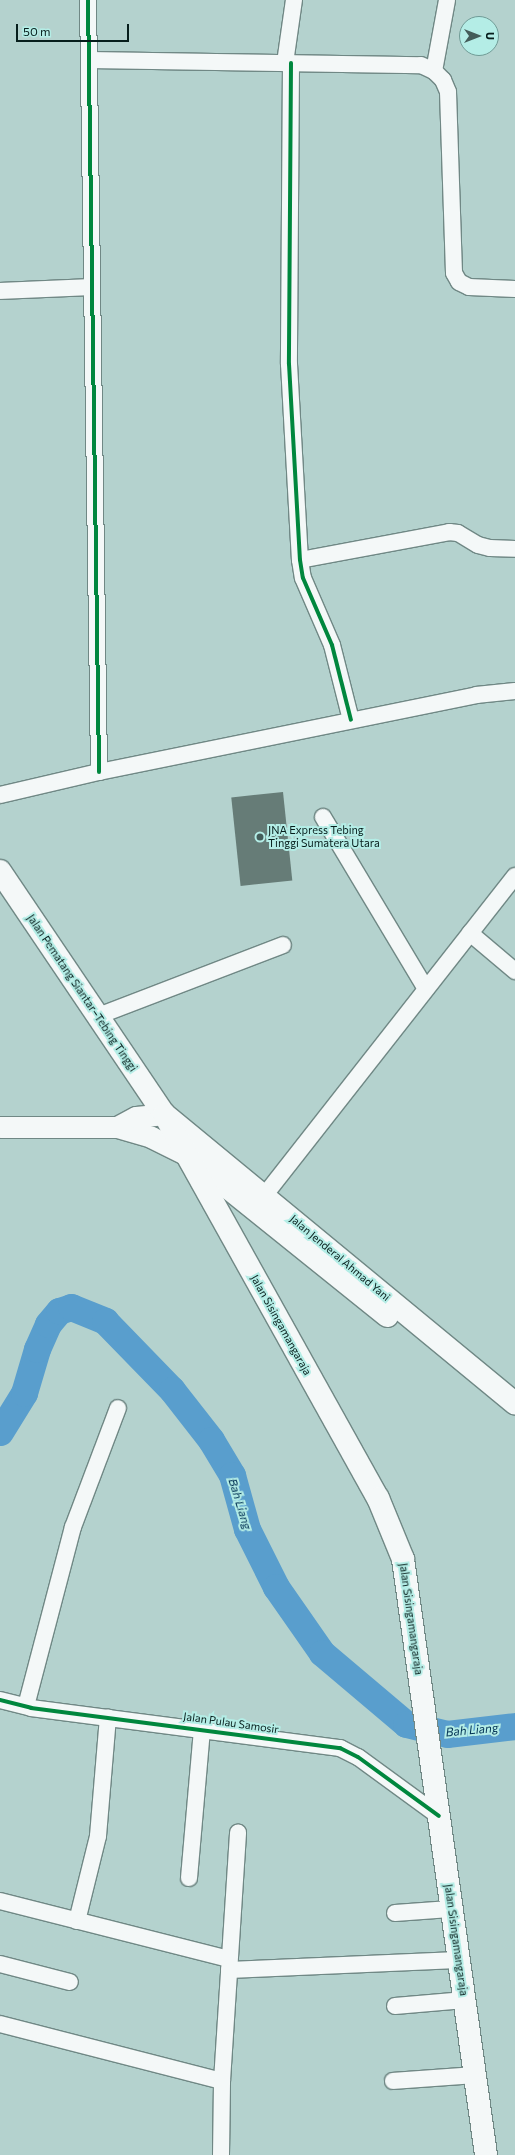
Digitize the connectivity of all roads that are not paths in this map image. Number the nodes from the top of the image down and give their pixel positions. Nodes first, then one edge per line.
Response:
1 (88, 0) edge
2 (294, 0) edge
3 (447, 0) edge
4 (88, 60) junction
5 (288, 63) junction
6 (434, 72) junction
7 (90, 287) junction
8 (515, 289) edge
9 (0, 291) edge
10 (515, 548) edge
11 (300, 560) junction
12 (515, 691) edge
13 (351, 720) junction
14 (98, 772) junction
15 (0, 795) edge
16 (323, 817) dead end
17 (1, 875) edge
18 (515, 876) edge
19 (470, 933) junction
20 (283, 945) dead end
21 (515, 971) edge
22 (426, 989) junction
23 (98, 1016) junction
24 (164, 1114) junction
25 (0, 1126) edge
26 (117, 1127) junction
27 (187, 1155) junction
28 (260, 1202) junction
29 (515, 1403) edge
30 (118, 1408) dead end
31 (515, 1420) edge
32 (0, 1700) edge
33 (26, 1706) junction
34 (108, 1717) junction
35 (202, 1728) junction
36 (439, 1816) junction
37 (238, 1833) dead end
38 (189, 1878) dead end
39 (0, 1901) edge
40 (450, 1909) junction
41 (395, 1913) dead end
42 (77, 1921) junction
43 (458, 1960) junction
44 (0, 1964) edge
45 (229, 1964) junction
46 (70, 1982) dead end
47 (465, 2000) junction
48 (395, 2006) dead end
49 (0, 2024) edge
50 (475, 2074) junction
51 (222, 2081) junction
52 (393, 2081) dead end
53 (221, 2155) edge
54 (486, 2155) edge

1 - 4 street
2 - 5 street
3 - 6 street
4 - 5 street
4 - 7 street
5 - 6 street
5 - 11 street
6 - 8 street
7 - 9 street
7 - 14 street
10 - 11 street
11 - 13 street
12 - 13 street
13 - 14 street
14 - 15 street
16 - 22 street
17 - 23 main road, Jalan Pematang Siantar–Tebing Tinggi
18 - 19 street
19 - 21 street
19 - 22 street
20 - 23 street
22 - 28 street
23 - 24 main road, Jalan Pematang Siantar–Tebing Tinggi
24 - 26 street
24 - 27 main road, Jalan Sisingamangaraja
24 - 28 main road, Jalan Jenderal Ahmad Yani
25 - 26 street
26 - 27 street
27 - 28 main road, Jalan Jenderal Ahmad Yani
27 - 36 main road, Jalan Sisingamangaraja
28 - 29 main road, Jalan Jenderal Ahmad Yani
28 - 31 main road, Jalan Jenderal Ahmad Yani
30 - 33 street
32 - 33 street, Jalan Pulau Samosir
33 - 34 street, Jalan Pulau Samosir
34 - 35 street, Jalan Pulau Samosir
34 - 42 street
35 - 36 street, Jalan Pulau Samosir
35 - 38 street
36 - 40 main road, Jalan Sisingamangaraja
37 - 45 street
39 - 42 street
40 - 41 street
40 - 43 main road, Jalan Sisingamangaraja
42 - 45 street
43 - 45 street
43 - 47 main road, Jalan Sisingamangaraja
44 - 46 street
45 - 51 street
47 - 48 street
47 - 50 main road, Jalan Sisingamangaraja
49 - 51 street
50 - 52 street
50 - 54 main road, Jalan Sisingamangaraja
51 - 53 street

